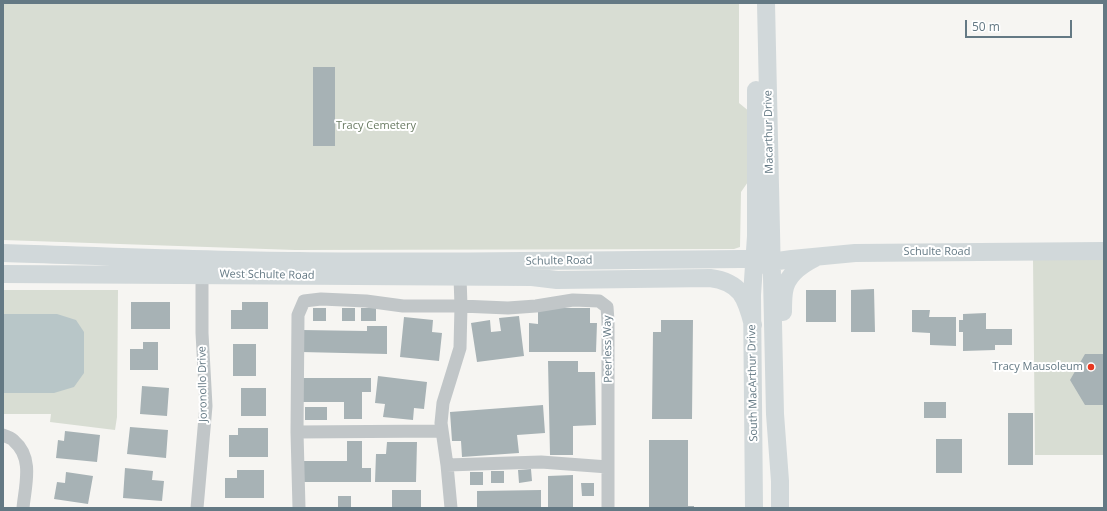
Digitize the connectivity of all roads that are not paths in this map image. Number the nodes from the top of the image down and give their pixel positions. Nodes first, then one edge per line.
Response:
1 (755, 3) edge
2 (766, 3) edge
3 (1104, 251) edge
4 (3, 253) edge
5 (822, 256) junction
6 (346, 261) joint
7 (760, 262) junction
8 (202, 267) junction
9 (3, 274) edge
10 (532, 276) junction
11 (460, 277) junction
12 (461, 306) junction
13 (752, 325) junction
14 (774, 388) junction
15 (441, 431) junction
16 (297, 432) junction
17 (3, 435) edge
18 (447, 465) junction
19 (608, 467) junction
20 (23, 508) edge
21 (197, 508) edge
22 (299, 508) edge
23 (451, 508) edge
24 (608, 508) edge
25 (754, 508) edge
26 (780, 508) edge

1 - 7 main road, Macarthur Drive
2 - 7 main road, Macarthur Drive
3 - 5 main road, Schulte Road
4 - 8 main road, West Schulte Road
5 - 7 main road, Schulte Road
5 - 14 main road
6 - 7 main road, Schulte Road
6 - 8 main road, West Schulte Road
7 - 10 main road, Schulte Road
7 - 13 main road, South MacArthur Drive
7 - 14 main road, South MacArthur Drive
8 - 9 main road, West Schulte Road
8 - 11 main road, West Schulte Road
8 - 21 street, Joronollo Drive
10 - 11 main road, West Schulte Road
10 - 13 main road
11 - 12 street
12 - 15 street
12 - 16 street
12 - 19 street, Peerless Way
13 - 25 main road, South MacArthur Drive
14 - 26 main road, South MacArthur Drive
15 - 16 street
15 - 18 street
16 - 22 street
17 - 20 street
18 - 19 street
18 - 23 street
19 - 24 street

